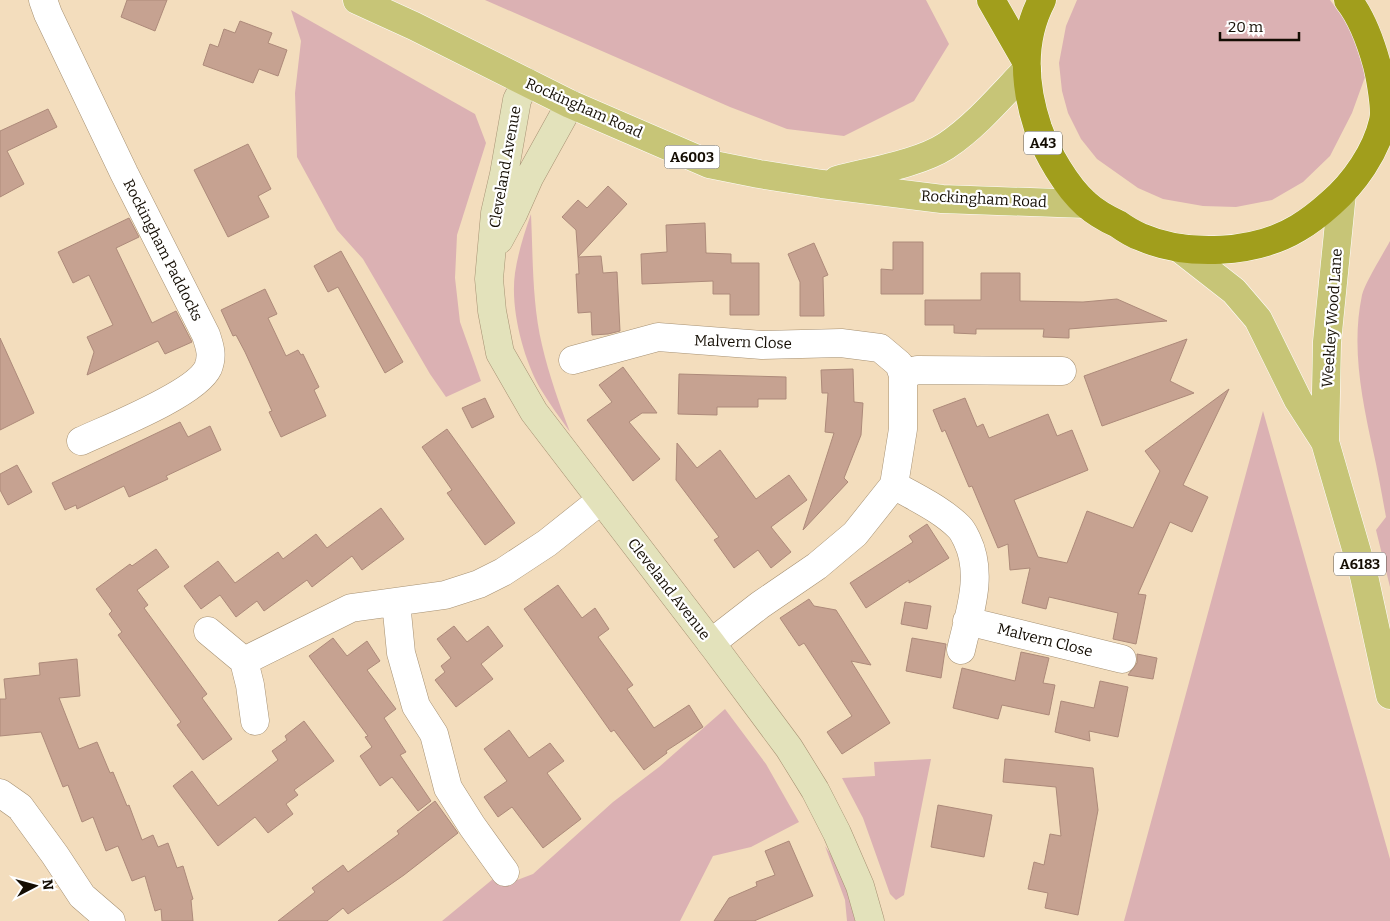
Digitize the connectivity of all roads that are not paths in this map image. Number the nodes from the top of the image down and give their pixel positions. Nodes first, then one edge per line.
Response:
1 (43, 0) edge
2 (357, 0) edge
3 (991, 0) edge
4 (1042, 0) edge
5 (1348, 0) edge
6 (1027, 65) junction
7 (526, 82) junction
8 (570, 104) junction
9 (1387, 116) edge
10 (822, 184) junction
11 (1342, 193) junction
12 (1086, 204) junction
13 (1179, 248) junction
14 (491, 254) junction
15 (573, 360) dead end
16 (1062, 371) dead end
17 (903, 375) junction
18 (81, 441) dead end
19 (1325, 442) junction
20 (894, 485) junction
21 (601, 500) junction
22 (396, 602) junction
23 (967, 621) junction
24 (208, 631) dead end
25 (711, 643) junction
26 (960, 650) dead end
27 (1122, 659) dead end
28 (244, 661) junction
29 (1390, 694) edge
30 (255, 721) dead end
31 (0, 792) edge
32 (505, 872) dead end
33 (111, 921) edge
34 (870, 921) edge

1 - 18 street, Rockingham Paddocks
2 - 7 main road, Rockingham Road / A6003
3 - 6 highway, A43
4 - 6 highway, A43
5 - 9 highway, A43
6 - 10 main road, Rockingham Road / A6003
6 - 12 highway, A43
7 - 8 main road, Rockingham Road / A6003
7 - 14 street, Cleveland Avenue
8 - 10 main road, Rockingham Road / A6003
8 - 14 street, Cleveland Avenue
9 - 11 highway, A43
10 - 12 main road, Rockingham Road / A6003
11 - 13 highway, A43
11 - 19 main road, Weekley Wood Lane / A6183
12 - 13 highway, A43
13 - 19 main road, Weekley Wood Lane / A6183
14 - 21 street, Cleveland Avenue
15 - 17 street, Malvern Close
16 - 17 street
17 - 20 street
19 - 29 main road, Weekley Wood Lane / A6183
20 - 23 street
20 - 25 street
21 - 22 street
21 - 25 street, Cleveland Avenue
22 - 28 street
22 - 32 street
23 - 26 street
23 - 27 street, Malvern Close
24 - 28 street
25 - 34 street, Cleveland Avenue
28 - 30 street
31 - 33 street

